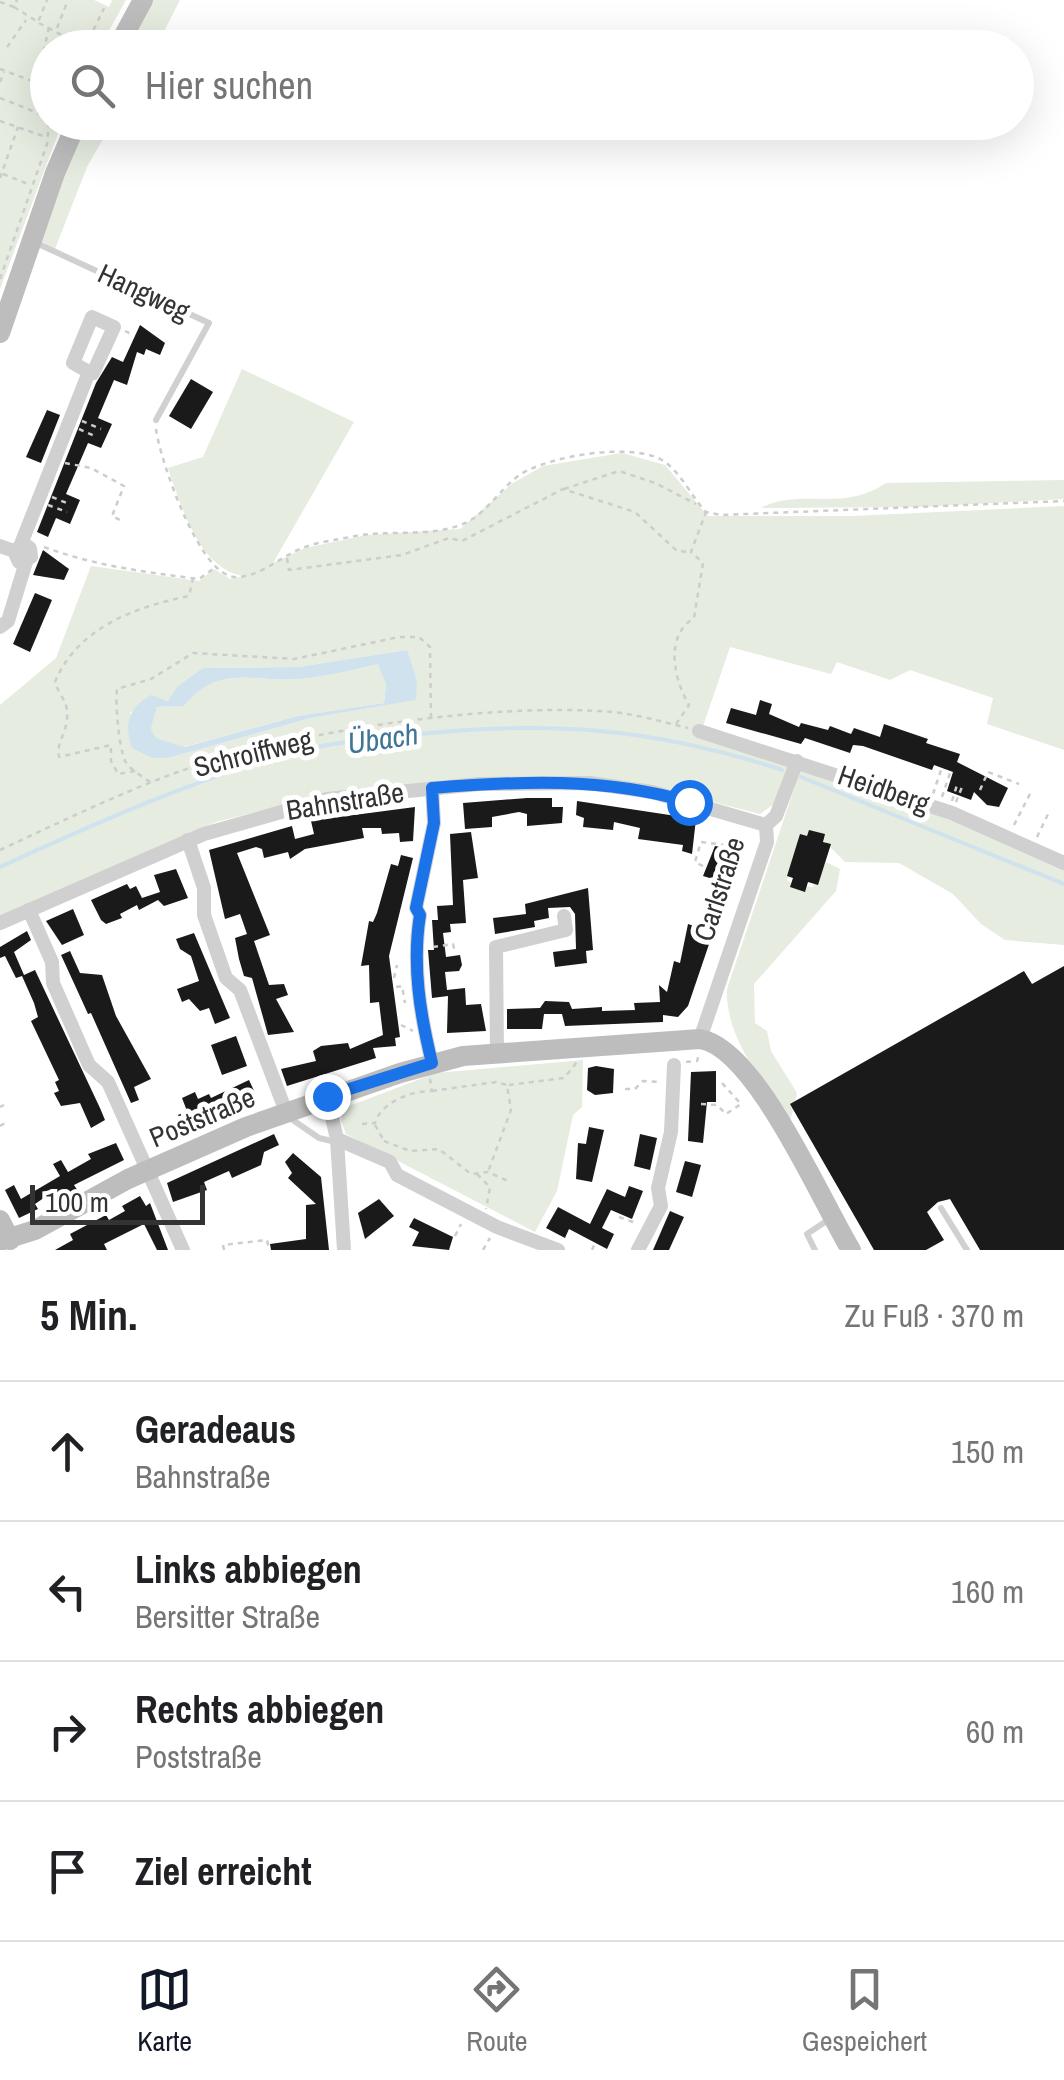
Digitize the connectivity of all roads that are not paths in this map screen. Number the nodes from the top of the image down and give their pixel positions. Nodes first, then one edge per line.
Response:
1 (143, 0) edge
2 (127, 30) edge
3 (71, 140) edge
4 (32, 241) junction
5 (0, 333) edge
6 (89, 372) dead end
7 (156, 420) road end
8 (18, 550) edge
9 (0, 628) edge
10 (699, 731) road end
11 (794, 768) junction
12 (432, 788) junction
13 (766, 826) junction
14 (188, 840) junction
15 (1064, 862) edge
16 (29, 910) junction
17 (564, 916) dead end
18 (0, 923) edge
19 (704, 1049) junction
20 (497, 1053) junction
21 (674, 1066) road end
22 (431, 1068) junction
23 (327, 1096) junction
24 (285, 1112) junction
25 (337, 1140) junction
26 (148, 1169) junction
27 (942, 1208) dead end
28 (832, 1217) junction
29 (0, 1220) edge
30 (6, 1244) edge
31 (184, 1250) edge
32 (344, 1250) edge
33 (558, 1250) edge
34 (638, 1250) edge
35 (816, 1250) edge
36 (851, 1250) edge
37 (967, 1250) edge

1 - 2 main road
3 - 4 main road
4 - 5 main road
4 - 7 lane, Hangweg
6 - 8 street
8 - 9 street
10 - 11 street, Heidberg
11 - 13 street, Carlstraße
11 - 15 street, Heidberg
12 - 13 street, Bahnstraße
12 - 14 street, Bahnstraße
12 - 22 street
13 - 19 street, Carlstraße
14 - 16 street, Bahnstraße
14 - 24 street
16 - 18 street, Bahnstraße
16 - 26 street
17 - 20 street
19 - 20 main road, Poststraße
19 - 28 main road
20 - 22 main road, Poststraße
21 - 34 street
22 - 23 main road, Poststraße
23 - 24 main road, Poststraße
23 - 25 street
24 - 25 lane
24 - 26 main road, Poststraße
25 - 32 street
25 - 33 street
26 - 30 main road, Poststraße
26 - 31 street
27 - 37 lane
28 - 35 lane
28 - 36 main road
29 - 30 main road

